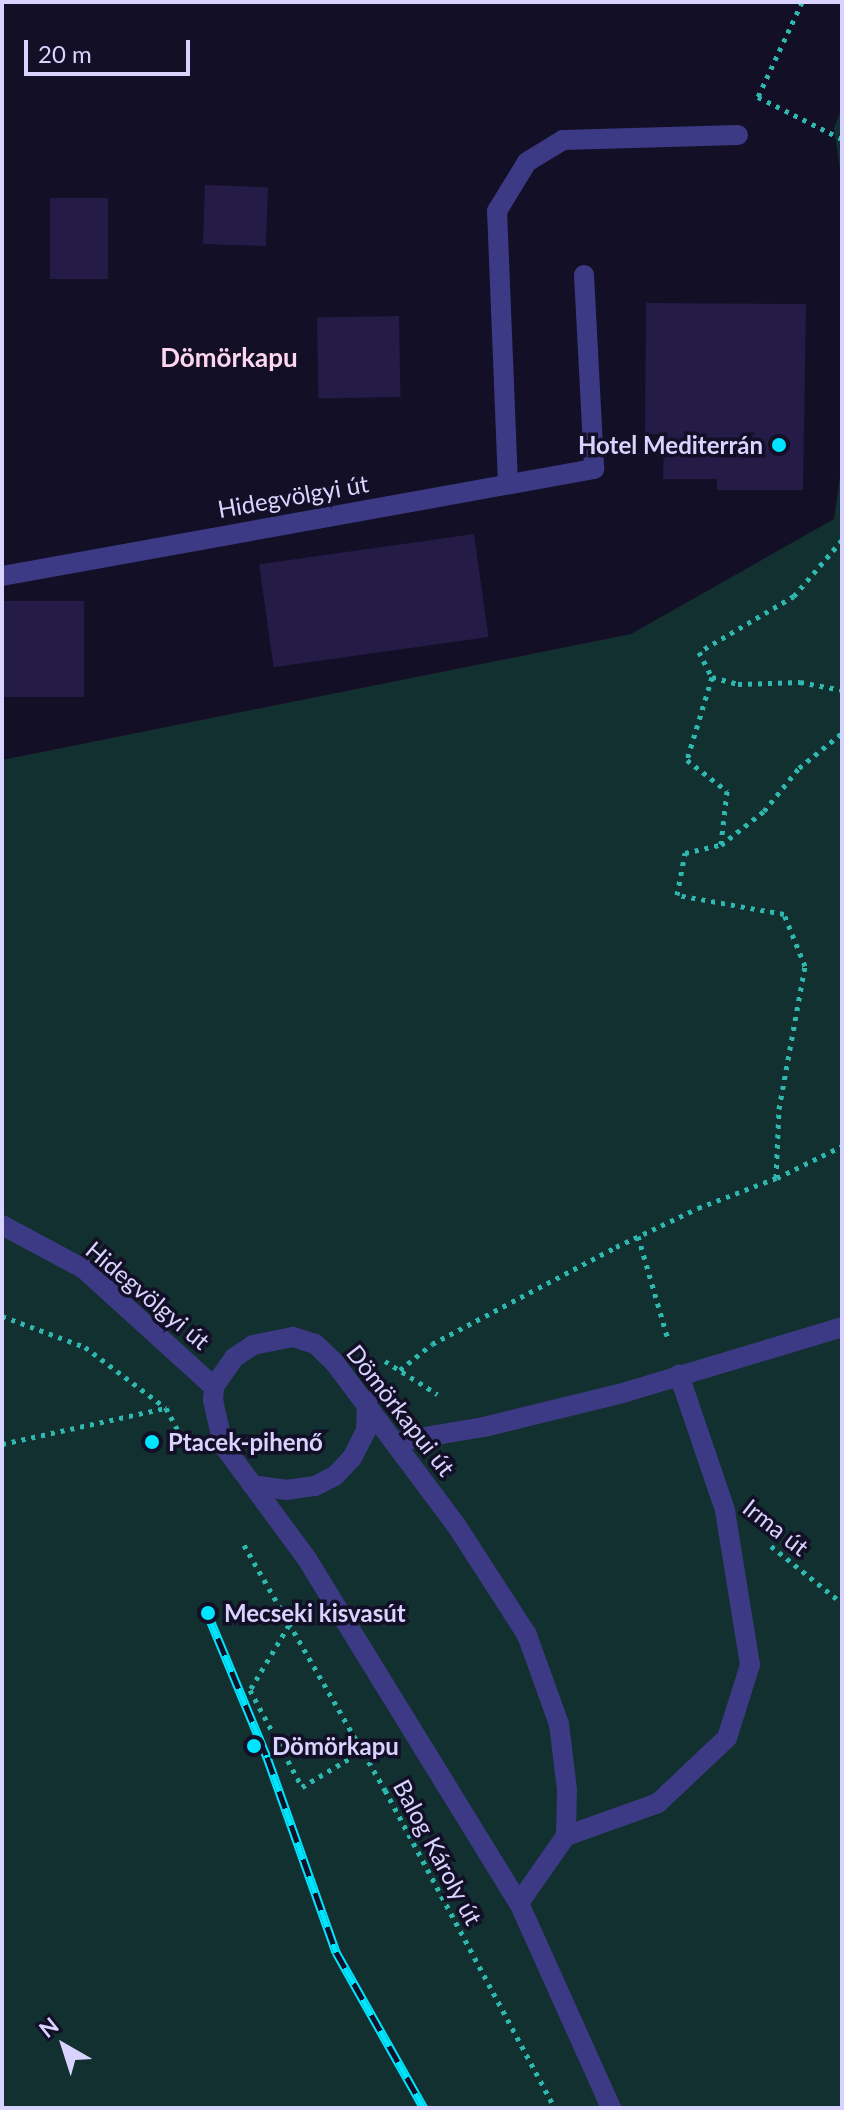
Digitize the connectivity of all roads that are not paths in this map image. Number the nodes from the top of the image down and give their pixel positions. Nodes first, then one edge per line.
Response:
1 (738, 135) dead end
2 (584, 275) dead end
3 (508, 484) junction
4 (2, 576) edge
5 (2, 1225) edge
6 (838, 1329) edge
7 (679, 1375) junction
8 (214, 1387) junction
9 (367, 1401) junction
10 (395, 1442) junction
11 (252, 1485) junction
12 (566, 1836) junction
13 (519, 1903) junction
14 (611, 2108) edge

1 - 3 street
2 - 3 street, Hidegvölgyi út
3 - 4 street, Hidegvölgyi út
5 - 8 street, Hidegvölgyi út
6 - 7 street
7 - 10 street
7 - 12 street
8 - 9 street, Dömörkapui út
8 - 11 street
9 - 10 street, Dömörkapui út
9 - 11 street
10 - 12 street, Dömörkapui út
11 - 13 street
12 - 13 street
13 - 14 street

